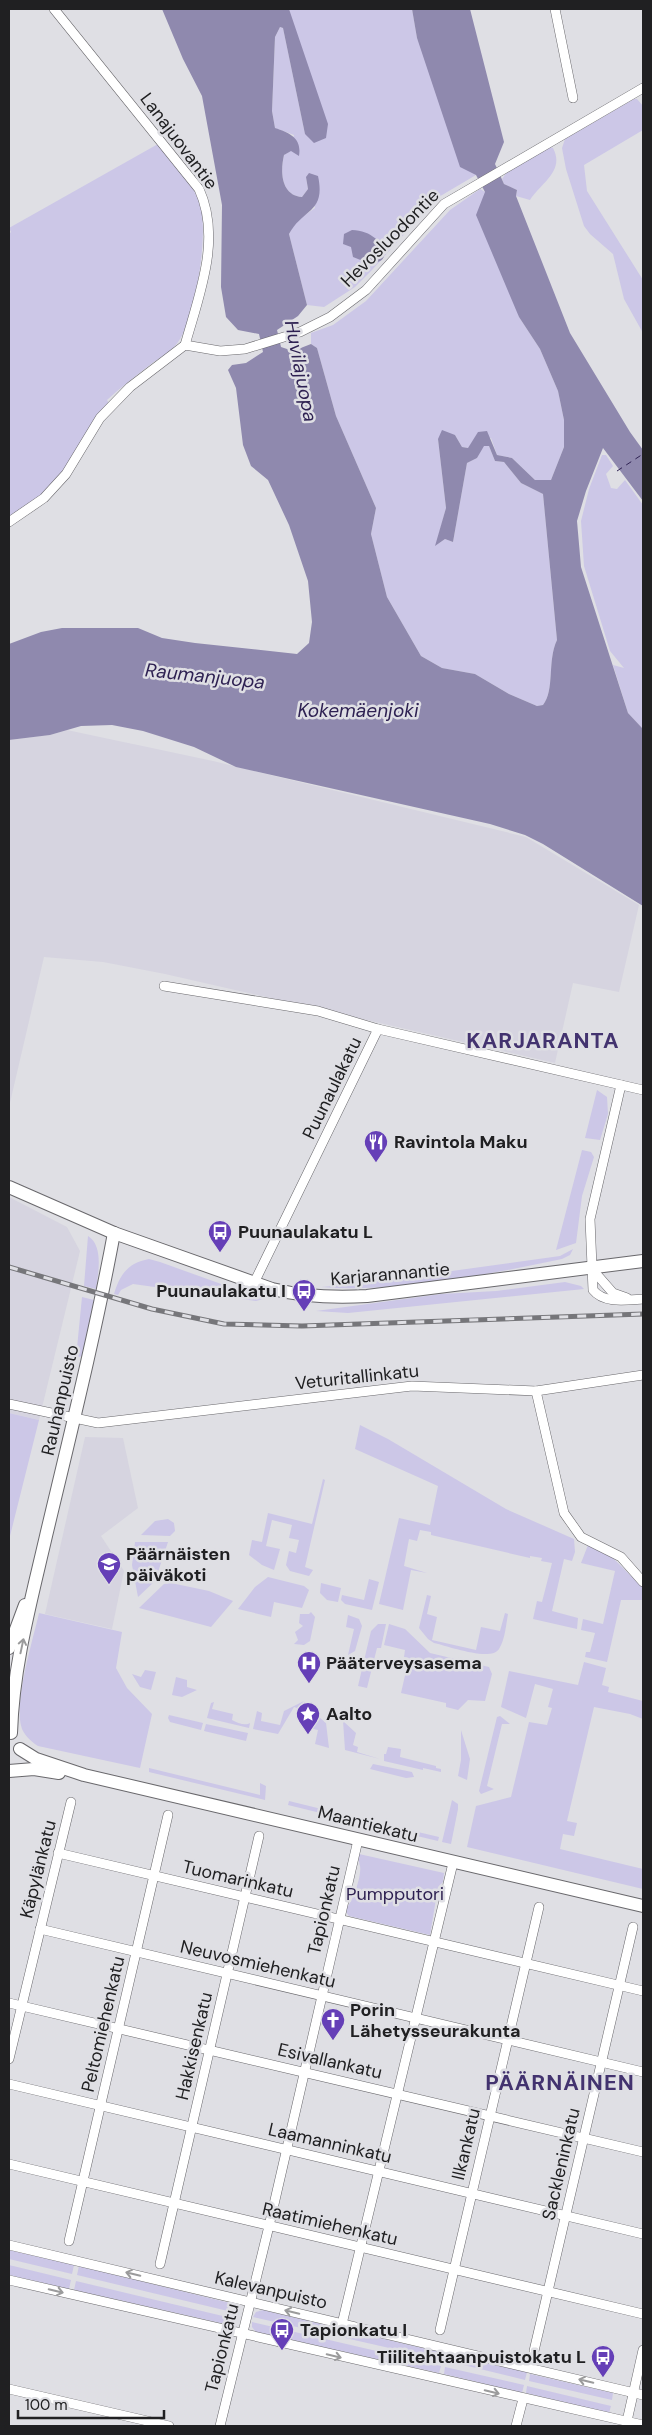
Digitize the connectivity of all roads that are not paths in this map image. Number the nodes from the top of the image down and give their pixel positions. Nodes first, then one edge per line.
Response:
1 (54, 9) edge
2 (555, 9) edge
3 (643, 88) edge
4 (573, 98) dead end
5 (185, 345) junction
6 (9, 522) edge
7 (164, 986) dead end
8 (378, 1029) junction
9 (621, 1085) junction
10 (643, 1090) edge
11 (9, 1186) edge
12 (114, 1233) junction
13 (643, 1261) edge
14 (592, 1268) junction
15 (254, 1283) junction
16 (637, 1300) edge
17 (643, 1375) edge
18 (536, 1391) junction
19 (9, 1404) edge
20 (74, 1419) junction
21 (37, 1574) junction
22 (643, 1582) edge
23 (9, 1648) edge
24 (10, 1732) edge
25 (20, 1750) junction
26 (9, 1771) edge
27 (84, 1775) junction
28 (71, 1802) dead end
29 (168, 1815) dead end
30 (259, 1836) dead end
31 (358, 1840) junction
32 (58, 1853) junction
33 (453, 1863) junction
34 (154, 1876) junction
35 (246, 1898) junction
36 (643, 1906) edge
37 (539, 1907) dead end
38 (339, 1920) junction
39 (633, 1927) dead end
40 (40, 1929) junction
41 (434, 1942) junction
42 (136, 1952) junction
43 (526, 1964) junction
44 (228, 1974) junction
45 (619, 1986) junction
46 (643, 1992) edge
47 (321, 1996) junction
48 (9, 2003) edge
49 (22, 2006) junction
50 (416, 2018) junction
51 (119, 2029) junction
52 (508, 2040) junction
53 (210, 2050) junction
54 (9, 2059) edge
55 (601, 2063) junction
56 (304, 2072) junction
57 (643, 2072) edge
58 (9, 2084) edge
59 (397, 2094) junction
60 (101, 2106) junction
61 (490, 2116) junction
62 (192, 2127) junction
63 (584, 2138) junction
64 (286, 2149) junction
65 (643, 2152) edge
66 (9, 2164) edge
67 (378, 2171) junction
68 (83, 2182) junction
69 (472, 2193) junction
70 (174, 2204) junction
71 (566, 2216) junction
72 (269, 2226) junction
73 (643, 2234) edge
74 (69, 2241) dead end
75 (9, 2245) edge
76 (359, 2247) junction
77 (160, 2264) dead end
78 (454, 2269) junction
79 (9, 2280) edge
80 (547, 2292) junction
81 (250, 2302) junction
82 (643, 2314) edge
83 (342, 2324) junction
84 (440, 2330) dead end
85 (242, 2335) junction
86 (643, 2350) edge
87 (534, 2351) dead end
88 (9, 2389) edge
89 (633, 2392) junction
90 (643, 2395) edge
91 (522, 2399) junction
92 (627, 2422) junction
93 (643, 2425) edge
94 (169, 2426) edge
95 (220, 2426) edge
96 (516, 2426) edge

1 - 5 street, Lanajuovantie
2 - 4 street
3 - 5 street, Hevosluodontie
5 - 6 street
7 - 8 street
8 - 9 street, Puunaulakatu
8 - 15 street, Puunaulakatu
9 - 10 street, Puunaulakatu
9 - 14 street
11 - 12 main road, Karjarannantie
12 - 15 main road, Karjarannantie
12 - 20 main road, Rauhanpuisto
13 - 14 main road, Karjarannantie
14 - 15 main road, Karjarannantie
14 - 16 street
17 - 18 street, Veturitallinkatu
18 - 20 street, Veturitallinkatu
18 - 22 street
19 - 20 street, Veturitallinkatu
20 - 21 main road, Rauhanpuisto
21 - 23 main road, Rauhanpuisto
24 -> 21 main road, Rauhanpuisto
24 - 25 main road
25 - 26 main road
25 - 27 main road, Maantiekatu
26 - 27 main road, Maantiekatu
27 - 31 main road, Maantiekatu
28 - 32 street, Käpylänkatu
29 - 34 street, Peltomiehenkatu
30 - 35 street, Hakkisenkatu
31 - 33 main road, Maantiekatu
31 - 38 street, Tapionkatu
32 - 34 street, Tuomarinkatu
32 - 40 street, Käpylänkatu
33 - 36 main road, Maantiekatu
33 - 41 street
34 - 35 street, Tuomarinkatu
34 - 42 street, Peltomiehenkatu
35 - 38 street, Tuomarinkatu
35 - 44 street, Hakkisenkatu
37 - 43 street, Ilkankatu
38 - 41 street, Tuomarinkatu
38 - 47 street, Tapionkatu
39 - 45 street, Sackleninkatu
40 - 42 street, Neuvosmiehenkatu
40 - 49 street, Käpylänkatu
41 - 43 street, Tuomarinkatu
41 - 50 street
42 - 44 street, Neuvosmiehenkatu
42 - 51 street, Peltomiehenkatu
43 - 45 street, Tuomarinkatu
43 - 52 street, Ilkankatu
44 - 47 street, Neuvosmiehenkatu
44 - 53 street, Hakkisenkatu
45 - 46 street, Tuomarinkatu
45 - 55 street, Sackleninkatu
47 - 50 street, Neuvosmiehenkatu
47 - 56 street, Tapionkatu
48 - 49 street, Esivallankatu
49 - 51 street, Esivallankatu
49 - 54 street, Käpylänkatu
50 - 52 street, Neuvosmiehenkatu
50 - 59 street
51 - 53 street, Esivallankatu
51 - 60 street, Peltomiehenkatu
52 - 55 street, Neuvosmiehenkatu
52 - 61 street, Ilkankatu
53 - 56 street, Esivallankatu
53 - 62 street, Hakkisenkatu
55 - 57 street, Neuvosmiehenkatu
55 - 63 street, Sackleninkatu
56 - 59 street, Esivallankatu
56 - 64 street, Tapionkatu
58 - 60 street, Laamanninkatu
59 - 61 street, Esivallankatu
59 - 67 street
60 - 62 street, Laamanninkatu
60 - 68 street, Peltomiehenkatu
61 - 63 street, Esivallankatu
61 - 69 street, Ilkankatu
62 - 64 street, Laamanninkatu
62 - 70 street, Hakkisenkatu
63 - 65 street, Esivallankatu
63 - 71 street, Sackleninkatu
64 - 67 street, Laamanninkatu
64 - 72 street, Tapionkatu
66 - 68 street, Raatimiehenkatu
67 - 69 street, Laamanninkatu
67 - 76 street
68 - 70 street, Raatimiehenkatu
68 - 74 street, Peltomiehenkatu
69 - 71 street, Laamanninkatu
69 - 78 street, Ilkankatu
70 - 72 street, Raatimiehenkatu
70 - 77 street, Hakkisenkatu
71 - 73 street, Laamanninkatu
71 - 80 street, Sackleninkatu
72 - 76 street, Raatimiehenkatu
72 - 81 street, Tapionkatu
81 -> 75 street, Kalevanpuisto
76 - 78 street, Raatimiehenkatu
76 - 83 street
78 - 80 street, Raatimiehenkatu
78 - 84 street, Ilkankatu
79 -> 85 street
80 - 82 street, Raatimiehenkatu
80 - 87 street, Sackleninkatu
83 -> 81 street, Kalevanpuisto
81 - 85 street, Tapionkatu
89 -> 83 street, Kalevanpuisto
85 -> 91 street
85 - 95 street, Tapionkatu
86 - 89 street
88 - 94 street
89 - 90 street, Kalevanpuisto
89 - 92 street
91 - 92 street
91 - 96 street
92 - 93 street

